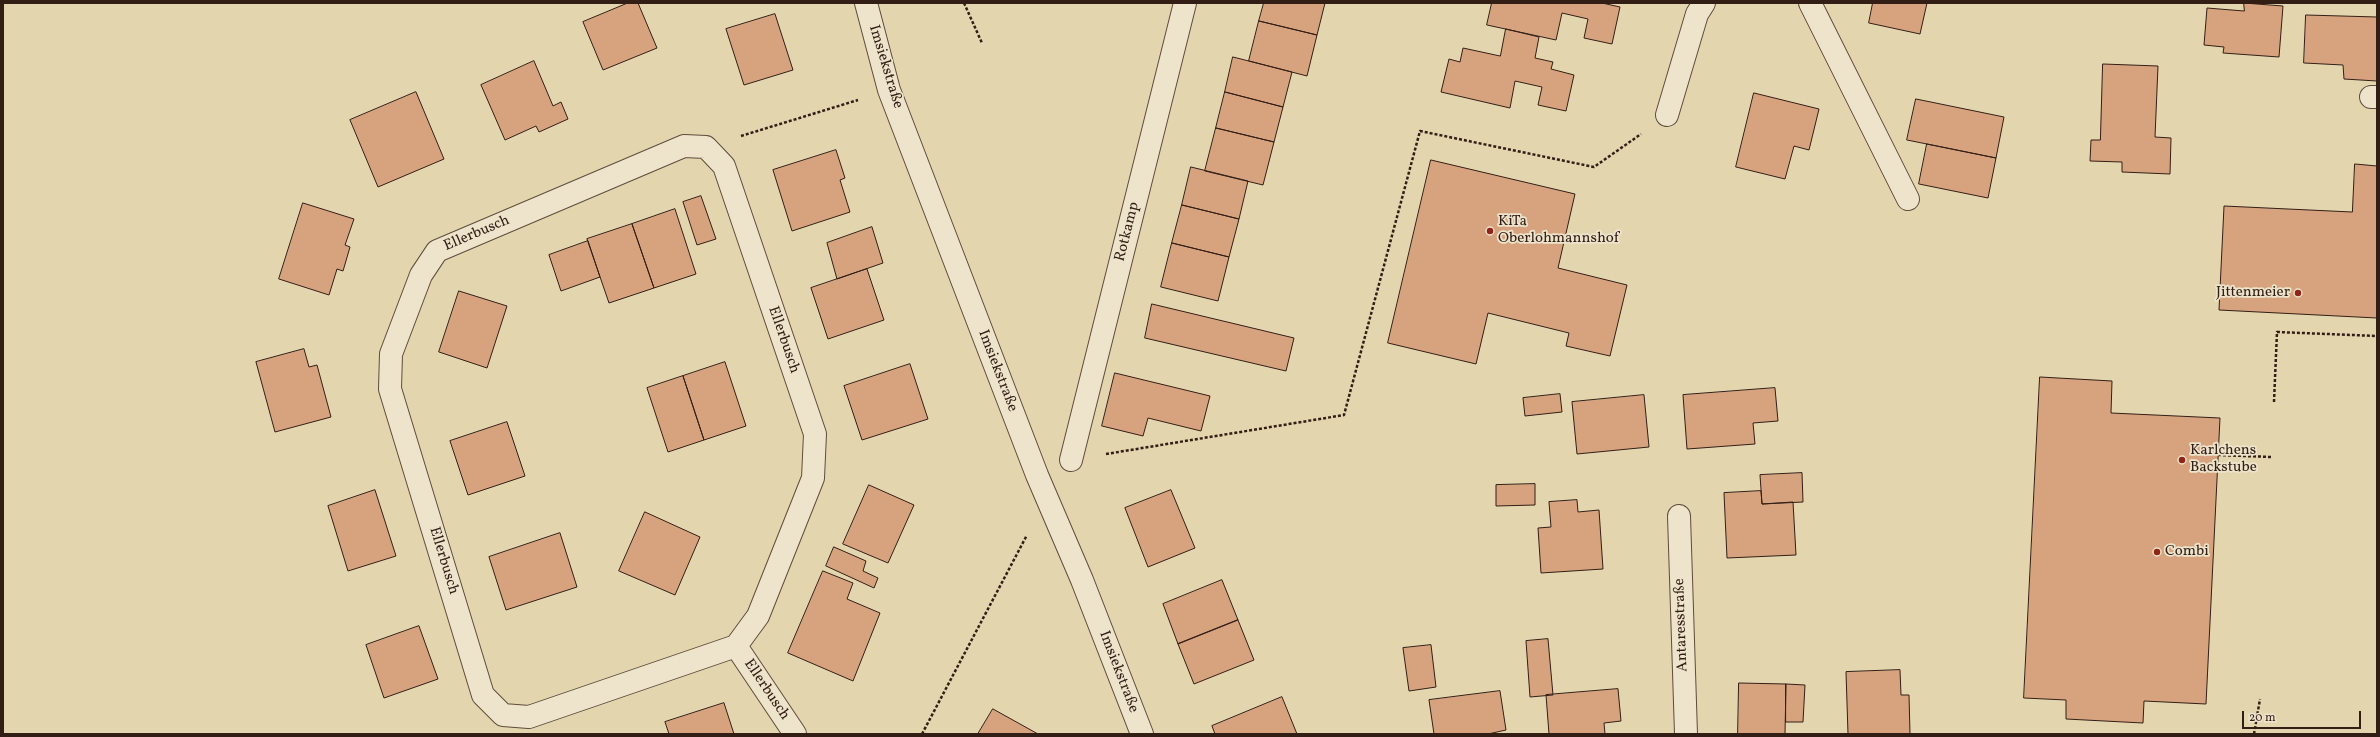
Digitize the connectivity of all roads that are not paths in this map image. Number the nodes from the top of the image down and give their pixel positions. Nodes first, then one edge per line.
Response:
1 (866, 3) edge
2 (1185, 3) edge
3 (1704, 3) edge
4 (1810, 3) edge
5 (1667, 115) road end
6 (1908, 199) dead end
7 (1071, 460) road end
8 (1679, 516) dead end
9 (736, 646) junction
10 (795, 734) edge
11 (1142, 734) edge
12 (1686, 734) edge

1 - 11 street, Imsiekstraße
2 - 7 street, Rotkamp
3 - 5 street
4 - 6 street
8 - 12 street, Antaresstraße
9 - 9 street, Ellerbusch
9 - 10 street, Ellerbusch

